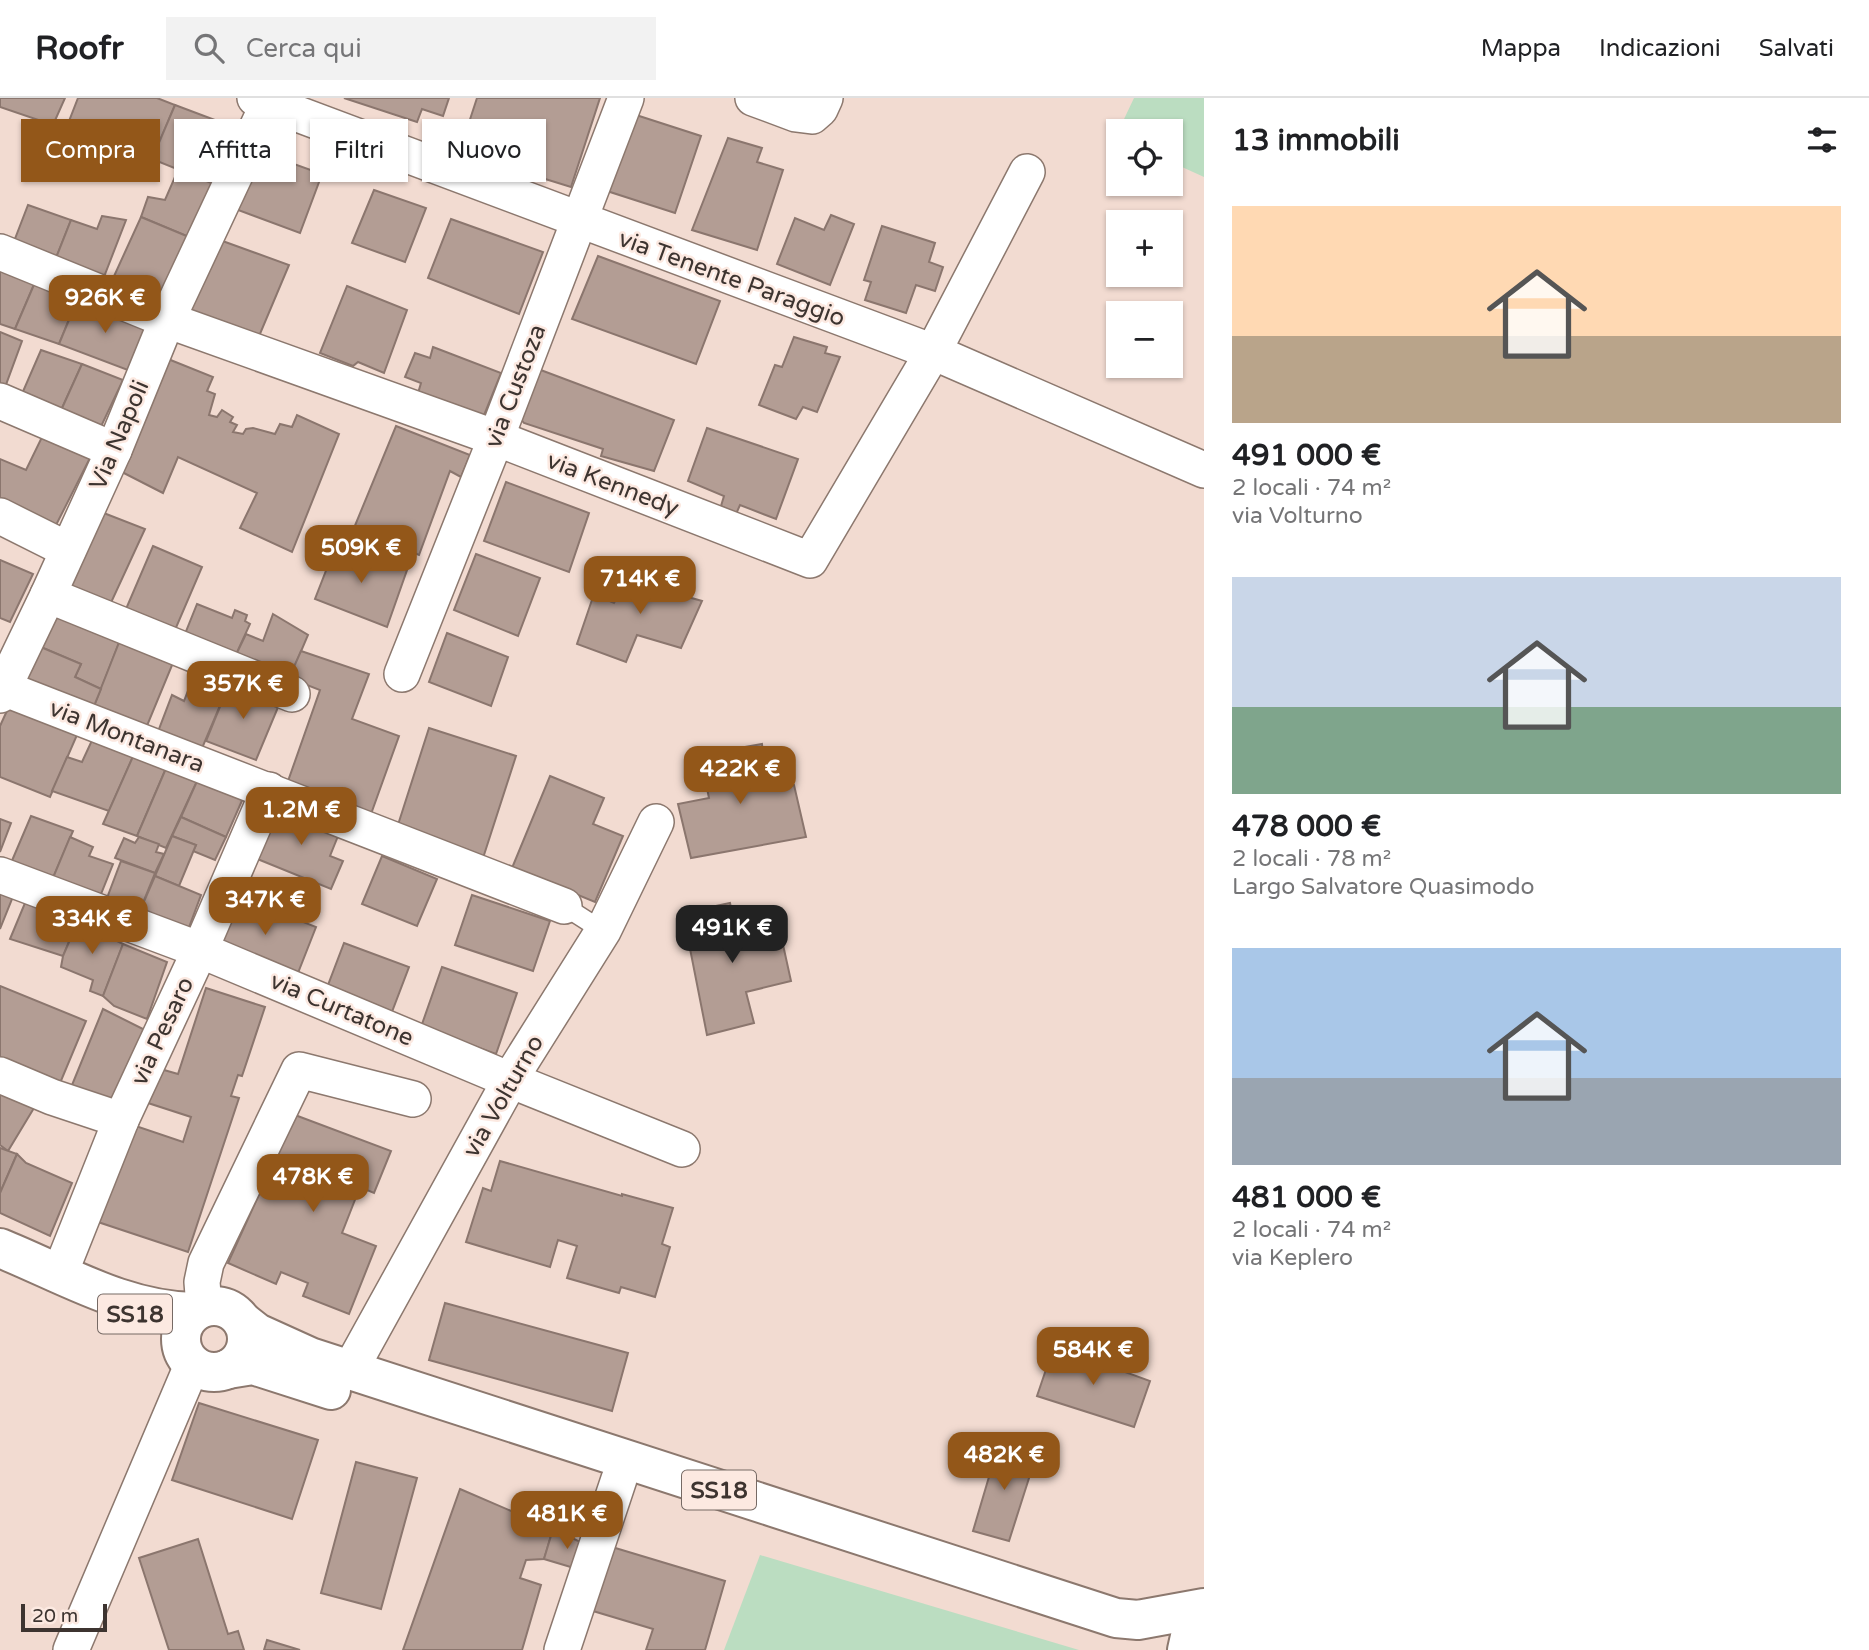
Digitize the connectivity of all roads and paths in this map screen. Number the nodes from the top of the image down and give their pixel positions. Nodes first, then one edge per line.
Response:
1 (626, 98) edge
2 (752, 98) edge
3 (825, 98) edge
4 (265, 100) edge
5 (1027, 172) dead end
6 (578, 221) junction
7 (0, 252) edge
8 (167, 320) junction
9 (933, 352) junction
10 (0, 401) edge
11 (496, 438) junction
12 (114, 450) junction
13 (1204, 470) edge
14 (0, 516) edge
15 (68, 550) junction
16 (48, 595) junction
17 (402, 674) dead end
18 (2, 691) edge
19 (292, 694) dead end
20 (269, 790) junction
21 (656, 822) dead end
22 (0, 875) edge
23 (564, 906) joint
24 (603, 931) junction
25 (200, 950) junction
26 (0, 1075) edge
27 (510, 1080) junction
28 (413, 1099) dead end
29 (121, 1120) junction
30 (682, 1149) dead end
31 (0, 1248) edge
32 (71, 1278) junction
33 (199, 1310) junction
34 (243, 1322) junction
35 (202, 1361) junction
36 (350, 1370) junction
37 (619, 1479) junction
38 (1204, 1608) edge
39 (1204, 1613) edge
40 (75, 1649) edge
41 (562, 1650) edge
42 (1149, 1650) edge
43 (1187, 1650) edge

1 - 6 street, via Custoza
2 - 3 street
4 - 6 street, via Tenente Paraggio
4 - 8 street, Via Napoli
5 - 9 street, via Kennedy
6 - 9 street, via Tenente Paraggio
6 - 11 street, via Custoza
7 - 8 street, via Kennedy
8 - 11 street, via Kennedy
8 - 12 street, Via Napoli
9 - 11 street, via Kennedy
9 - 13 street, via Tenente Paraggio
10 - 12 street
11 - 17 street, via Custoza
12 - 15 street, Via Napoli
14 - 15 street
15 - 16 street, Via Napoli
16 - 18 street, Via Napoli
16 - 19 street
18 - 20 street, via Montanara
20 - 23 street, via Montanara
20 - 25 street, via Pesaro
21 - 24 street, via Volturno
22 - 25 street, via Curtatone
23 - 24 lane
24 - 27 street, via Volturno
25 - 27 street, via Curtatone
25 - 29 street, via Pesaro
26 - 29 street
27 - 30 street, via Curtatone
27 - 36 street, via Volturno
28 - 33 street
29 - 32 street, via Pesaro
31 - 32 main road, SS18
32 - 33 main road, SS18
32 - 35 main road, SS18
33 - 34 main road, SS18
33 - 35 main road, SS18
34 - 35 main road
34 - 36 main road, SS18
35 - 37 main road, SS18
35 - 40 street
36 - 38 main road, SS18
37 - 41 street
37 - 42 main road, SS18
39 - 43 main road

